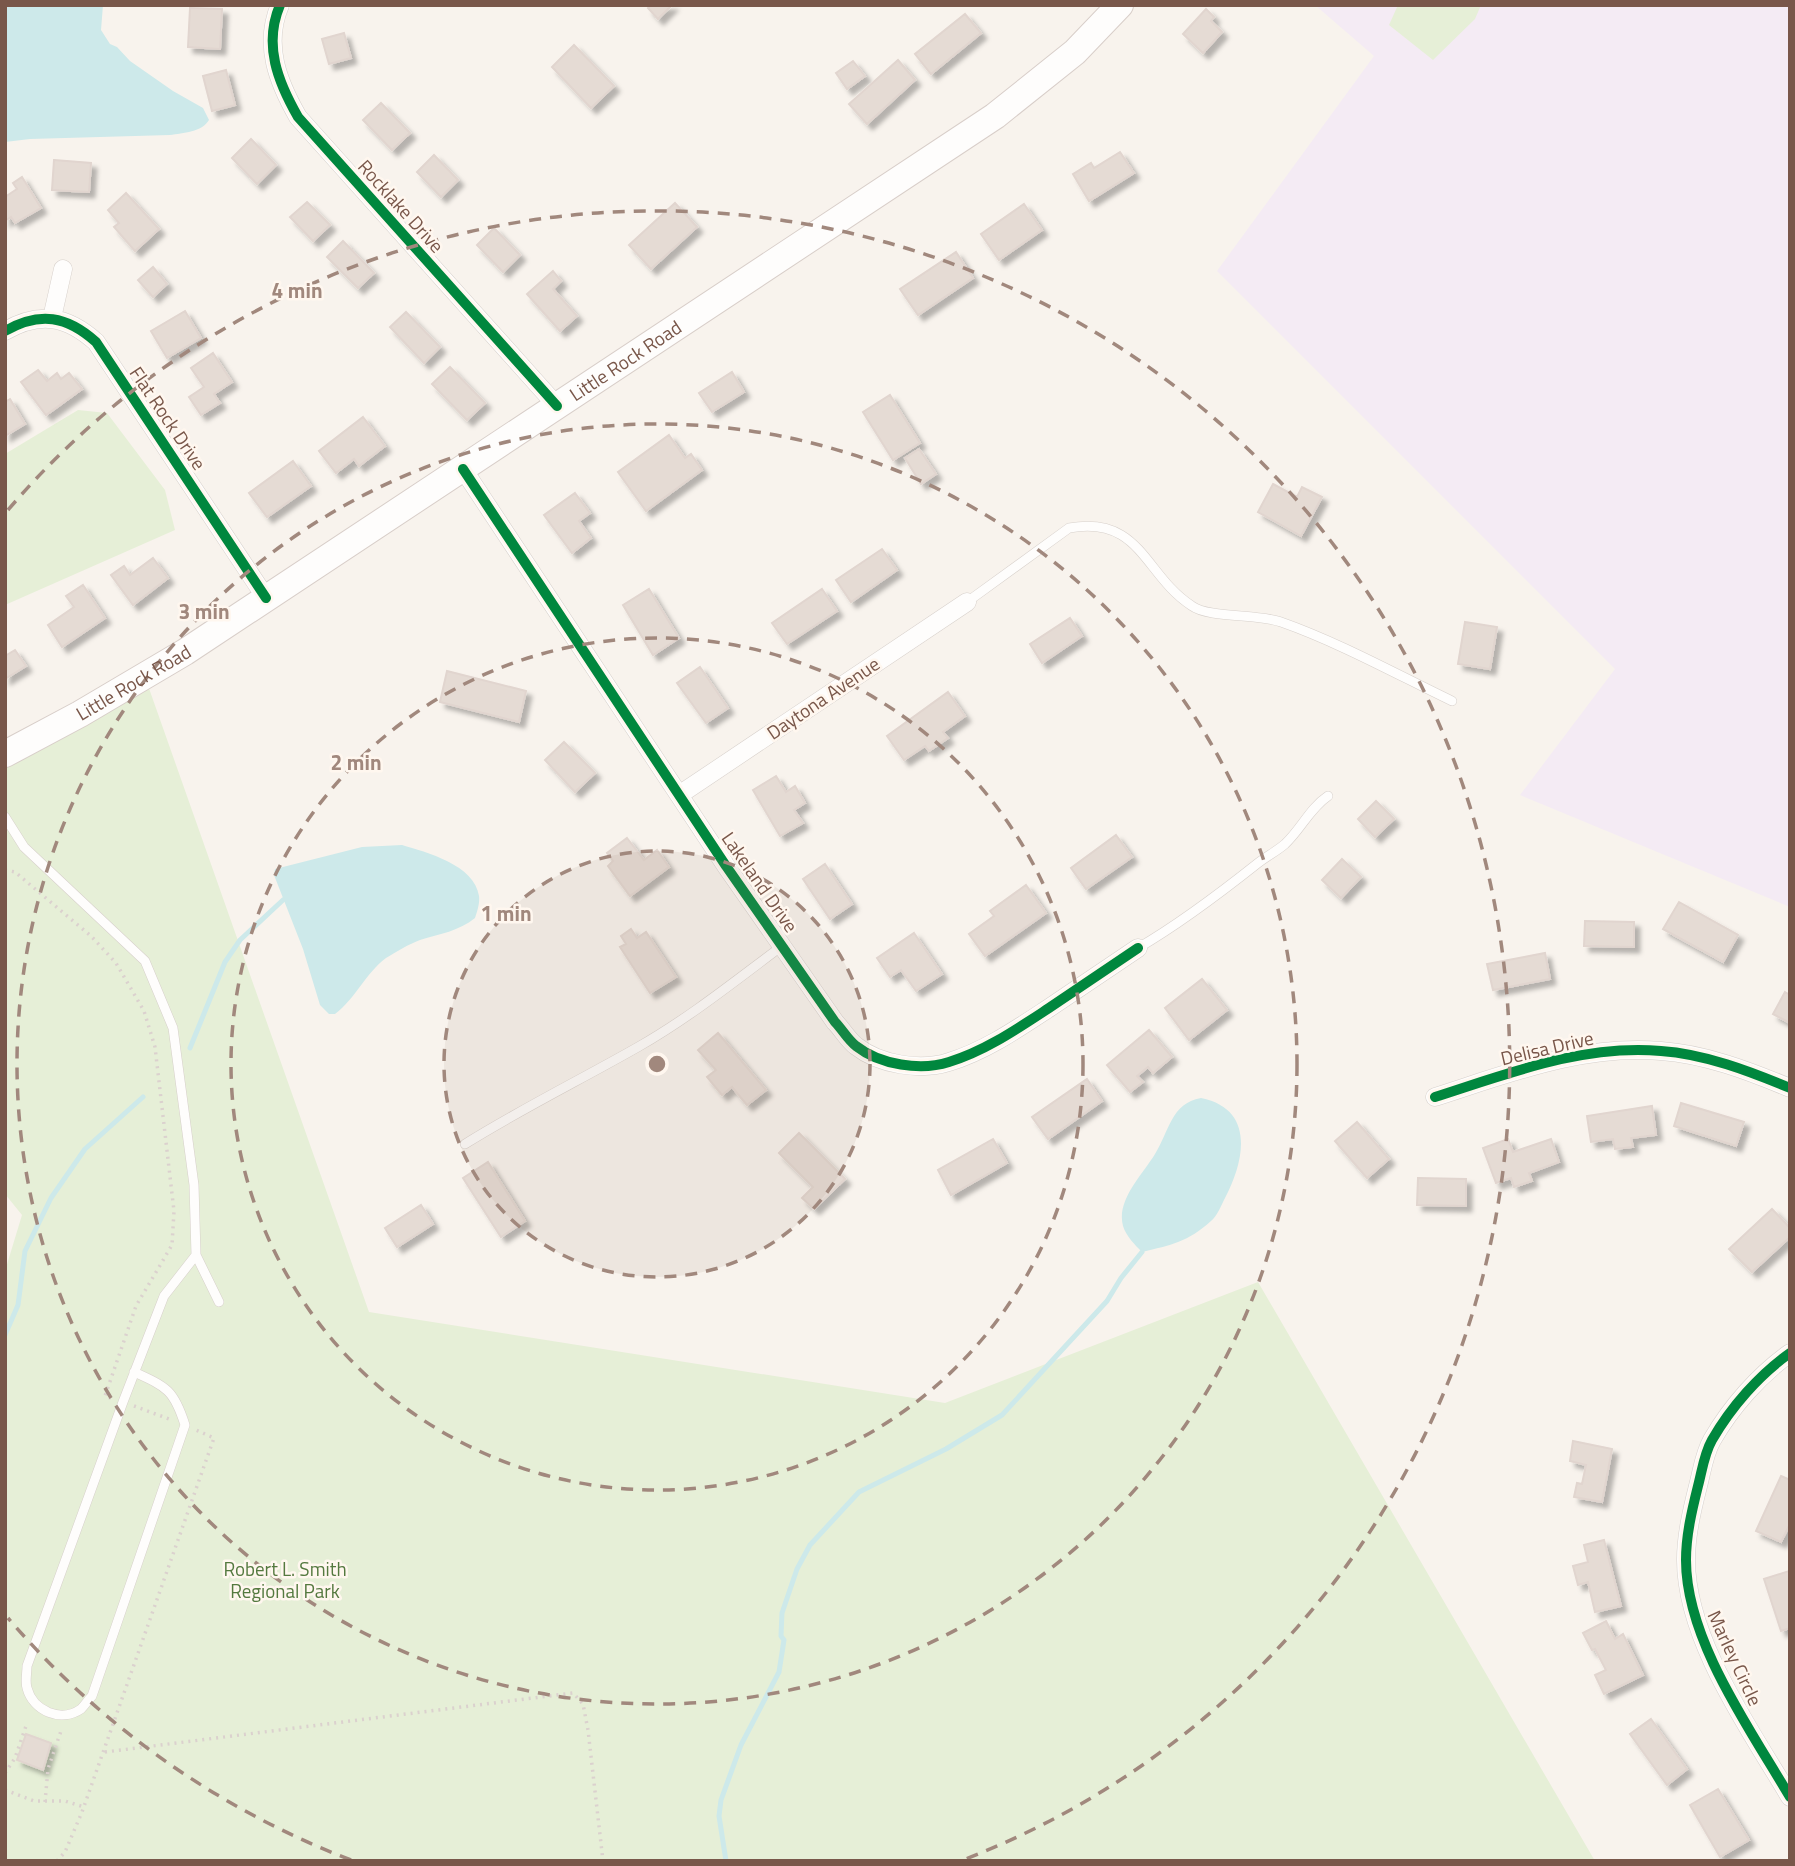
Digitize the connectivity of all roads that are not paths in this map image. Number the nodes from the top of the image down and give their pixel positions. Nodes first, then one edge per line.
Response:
1 (280, 5) edge
2 (1119, 5) edge
3 (63, 269) dead end
4 (52, 318) junction
5 (5, 331) edge
6 (557, 406) junction
7 (463, 469) junction
8 (266, 598) junction
9 (967, 602) joint
10 (1452, 701) dead end
11 (5, 754) edge
12 (679, 795) junction
13 (1328, 796) dead end
14 (5, 817) edge
15 (782, 946) junction
16 (1138, 948) joint
17 (1790, 1088) edge
18 (1435, 1097) dead end
19 (465, 1144) dead end
20 (196, 1255) junction
21 (219, 1302) dead end
22 (1790, 1353) edge
23 (134, 1372) junction
24 (1790, 1797) edge

1 - 6 street, Rocklake Drive
2 - 6 main road, Little Rock Road
3 - 4 street
4 - 5 street
4 - 8 street, Flat Rock Drive
6 - 7 main road, Little Rock Road
7 - 8 main road, Little Rock Road
7 - 12 street, Lakeland Drive
8 - 11 main road, Little Rock Road
9 - 10 lane
9 - 12 street, Daytona Avenue
12 - 15 street, Lakeland Drive
13 - 16 lane
14 - 20 lane
15 - 16 street, Lakeland Drive
15 - 19 lane
17 - 18 street, Delisa Drive
20 - 21 lane
20 - 23 lane
22 - 24 street, Marley Circle
23 - 23 lane

